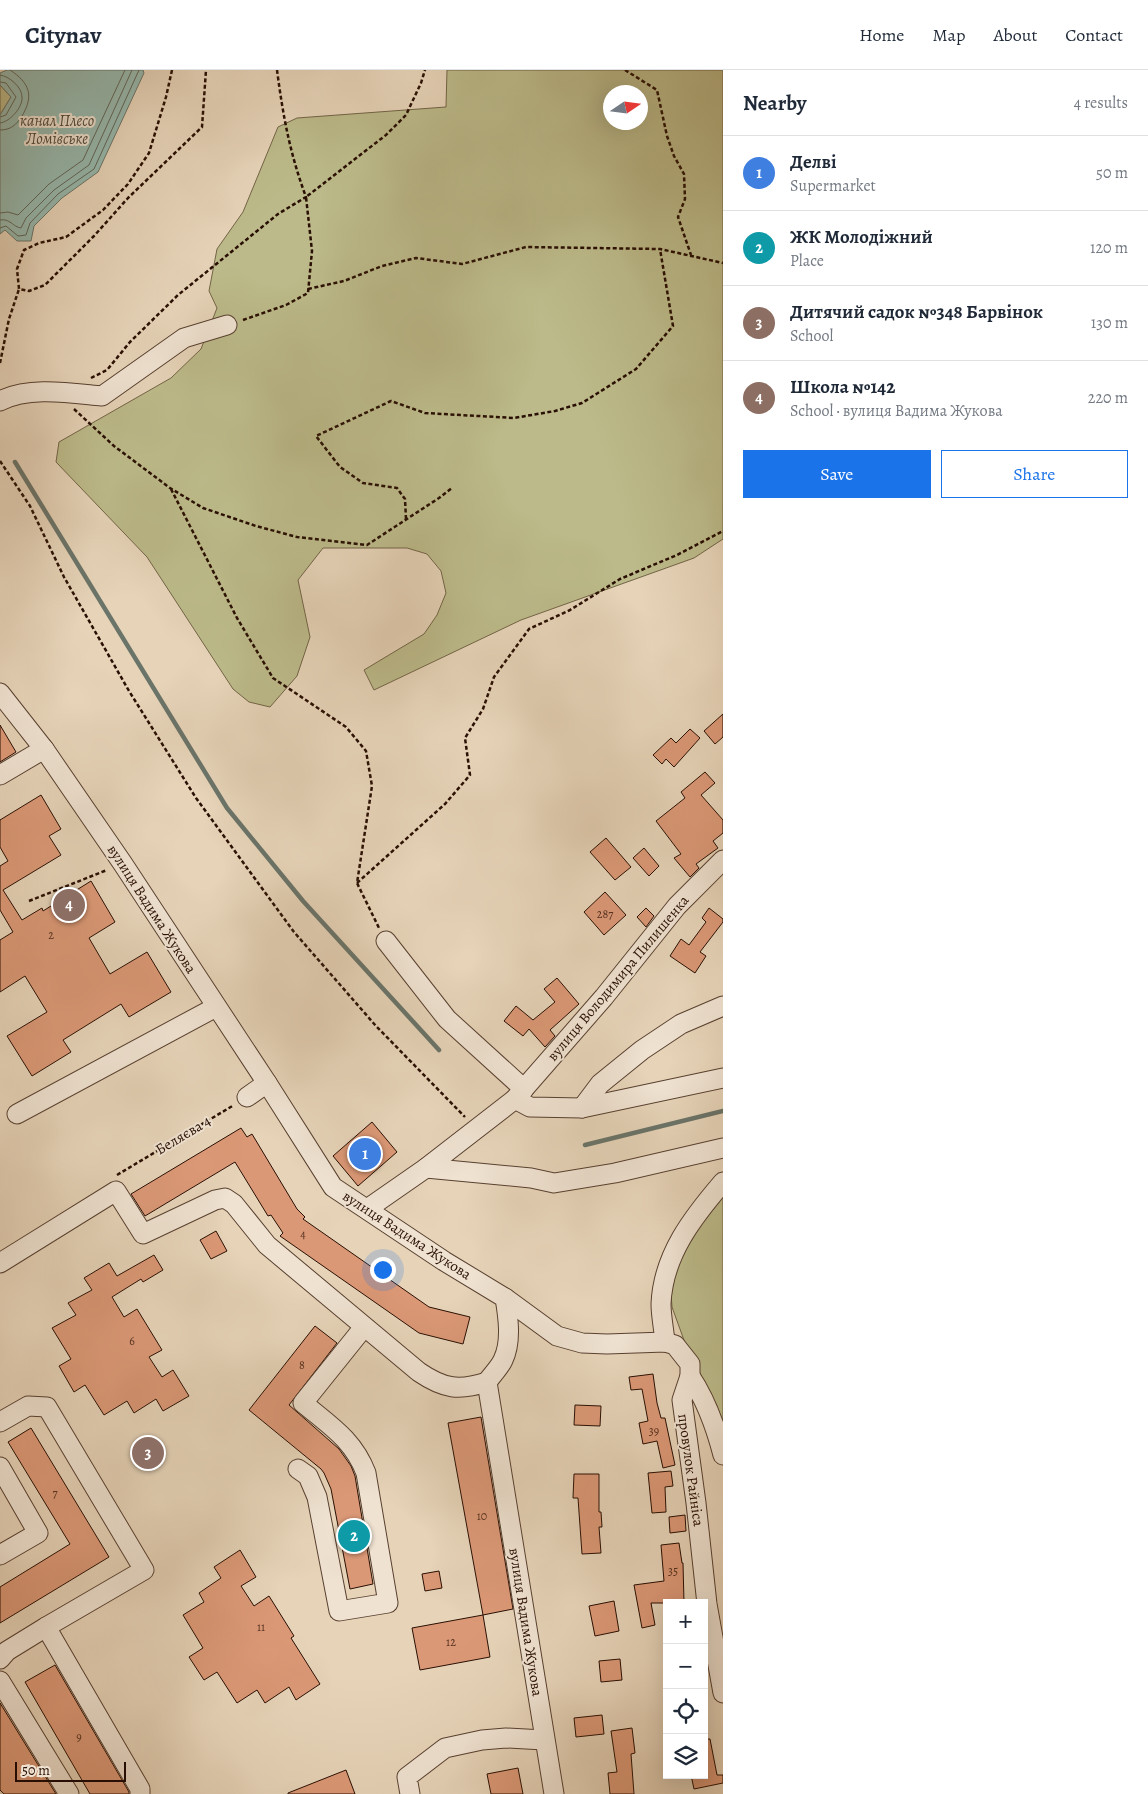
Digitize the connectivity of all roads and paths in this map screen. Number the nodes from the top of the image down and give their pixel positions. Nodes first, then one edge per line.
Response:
1 (172, 70) edge
2 (206, 70) edge
3 (278, 70) edge
4 (425, 70) edge
5 (626, 70) edge
6 (306, 197) junction
7 (660, 249) junction
8 (691, 255) junction
9 (723, 263) edge
10 (19, 289) junction
11 (308, 290) junction
12 (227, 326) joint
13 (0, 363) edge
14 (91, 378) dead end
15 (55, 391) junction
16 (0, 401) edge
17 (0, 461) edge
18 (170, 488) junction
19 (452, 488) dead end
20 (406, 519) junction
21 (723, 531) edge
22 (0, 693) edge
23 (44, 749) junction
24 (0, 775) edge
25 (723, 860) edge
26 (123, 864) junction
27 (357, 883) junction
28 (29, 901) dead end
29 (386, 941) joint
30 (723, 1006) edge
31 (216, 1007) junction
32 (723, 1078) edge
33 (267, 1083) junction
34 (519, 1094) junction
35 (247, 1097) joint
36 (582, 1108) junction
37 (17, 1114) dead end
38 (477, 1128) junction
39 (723, 1148) edge
40 (426, 1168) junction
41 (723, 1182) edge
42 (116, 1191) junction
43 (367, 1209) junction
44 (0, 1264) edge
45 (505, 1298) junction
46 (364, 1328) junction
47 (665, 1342) junction
48 (690, 1376) junction
49 (487, 1382) junction
50 (0, 1422) edge
51 (723, 1455) edge
52 (0, 1467) edge
53 (298, 1469) dead end
54 (0, 1555) edge
55 (715, 1601) edge
56 (46, 1627) junction
57 (0, 1660) edge
58 (0, 1681) edge
59 (723, 1693) edge
60 (544, 1740) junction
61 (408, 1786) edge
62 (69, 1794) edge
63 (140, 1794) edge
64 (554, 1794) edge

1 - 10 path
2 - 10 path
3 - 6 path
4 - 6 path
5 - 8 path
6 - 11 path
6 - 14 path
7 - 8 path
7 - 11 path
7 - 20 path
8 - 9 path
10 - 13 path
11 - 12 path
12 - 15 street
15 - 16 street
15 - 18 path
17 - 38 path
18 - 20 path
18 - 27 path
19 - 20 path
21 - 27 path
22 - 23 street, вулиця Вадима Жукова
23 - 24 street
23 - 26 street, вулиця Вадима Жукова
25 - 34 street, вулиця Володимира Пилишенка
26 - 28 path
26 - 31 street, вулиця Вадима Жукова
27 - 29 path
29 - 34 street
30 - 36 street
31 - 33 street, вулиця Вадима Жукова
31 - 37 street
32 - 36 street
33 - 35 street
33 - 43 street, вулиця Вадима Жукова
34 - 36 street
34 - 38 street, вулиця Володимира Пилишенка
35 - 42 path, Беляєва 4
38 - 40 street, вулиця Володимира Пилишенка
39 - 40 street
40 - 43 street, вулиця Володимира Пилишенка
41 - 47 street
42 - 44 street
42 - 46 street
43 - 45 street, вулиця Вадима Жукова
45 - 47 street
45 - 49 street
46 - 49 street
46 - 53 street
47 - 48 street
48 - 51 street
48 - 55 street, провулок Райніса
49 - 60 street, вулиця Вадима Жукова
50 - 56 street
52 - 54 street
55 - 59 street, провулок Райніса
56 - 57 street
56 - 63 street
58 - 62 street
60 - 61 street
60 - 64 street, вулиця Вадима Жукова

